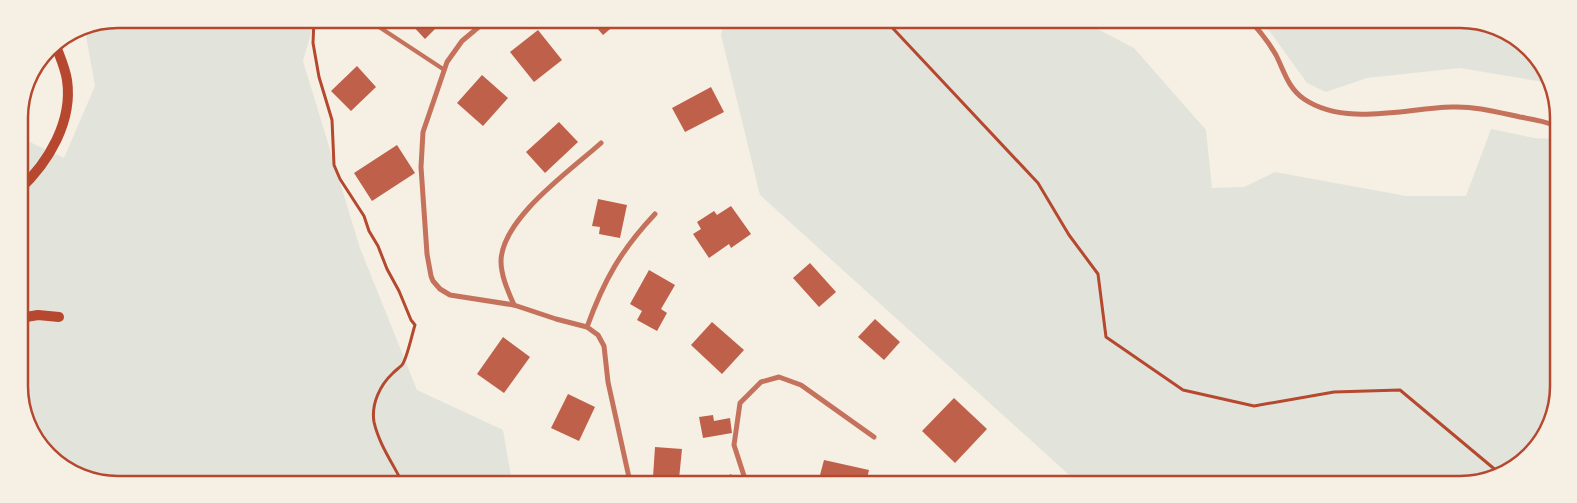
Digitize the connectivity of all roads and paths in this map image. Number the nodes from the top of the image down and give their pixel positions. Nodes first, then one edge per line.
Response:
1 (315, 28) edge
2 (381, 28) edge
3 (477, 28) edge
4 (893, 28) edge
5 (1256, 28) edge
6 (58, 51) edge
7 (443, 69) junction
8 (1550, 125) edge
9 (601, 143) dead end
10 (28, 180) edge
11 (655, 214) dead end
12 (514, 305) junction
13 (59, 316) dead end
14 (28, 317) edge
15 (587, 327) junction
16 (874, 437) dead end
17 (1494, 469) edge
18 (398, 476) edge
19 (629, 476) edge
20 (744, 476) edge

1 - 18 path
2 - 7 lane
3 - 7 street
4 - 17 path
5 - 8 street
6 - 10 main road
7 - 12 street
9 - 12 street
11 - 15 street
12 - 15 street
13 - 14 main road
15 - 19 street
16 - 20 street

